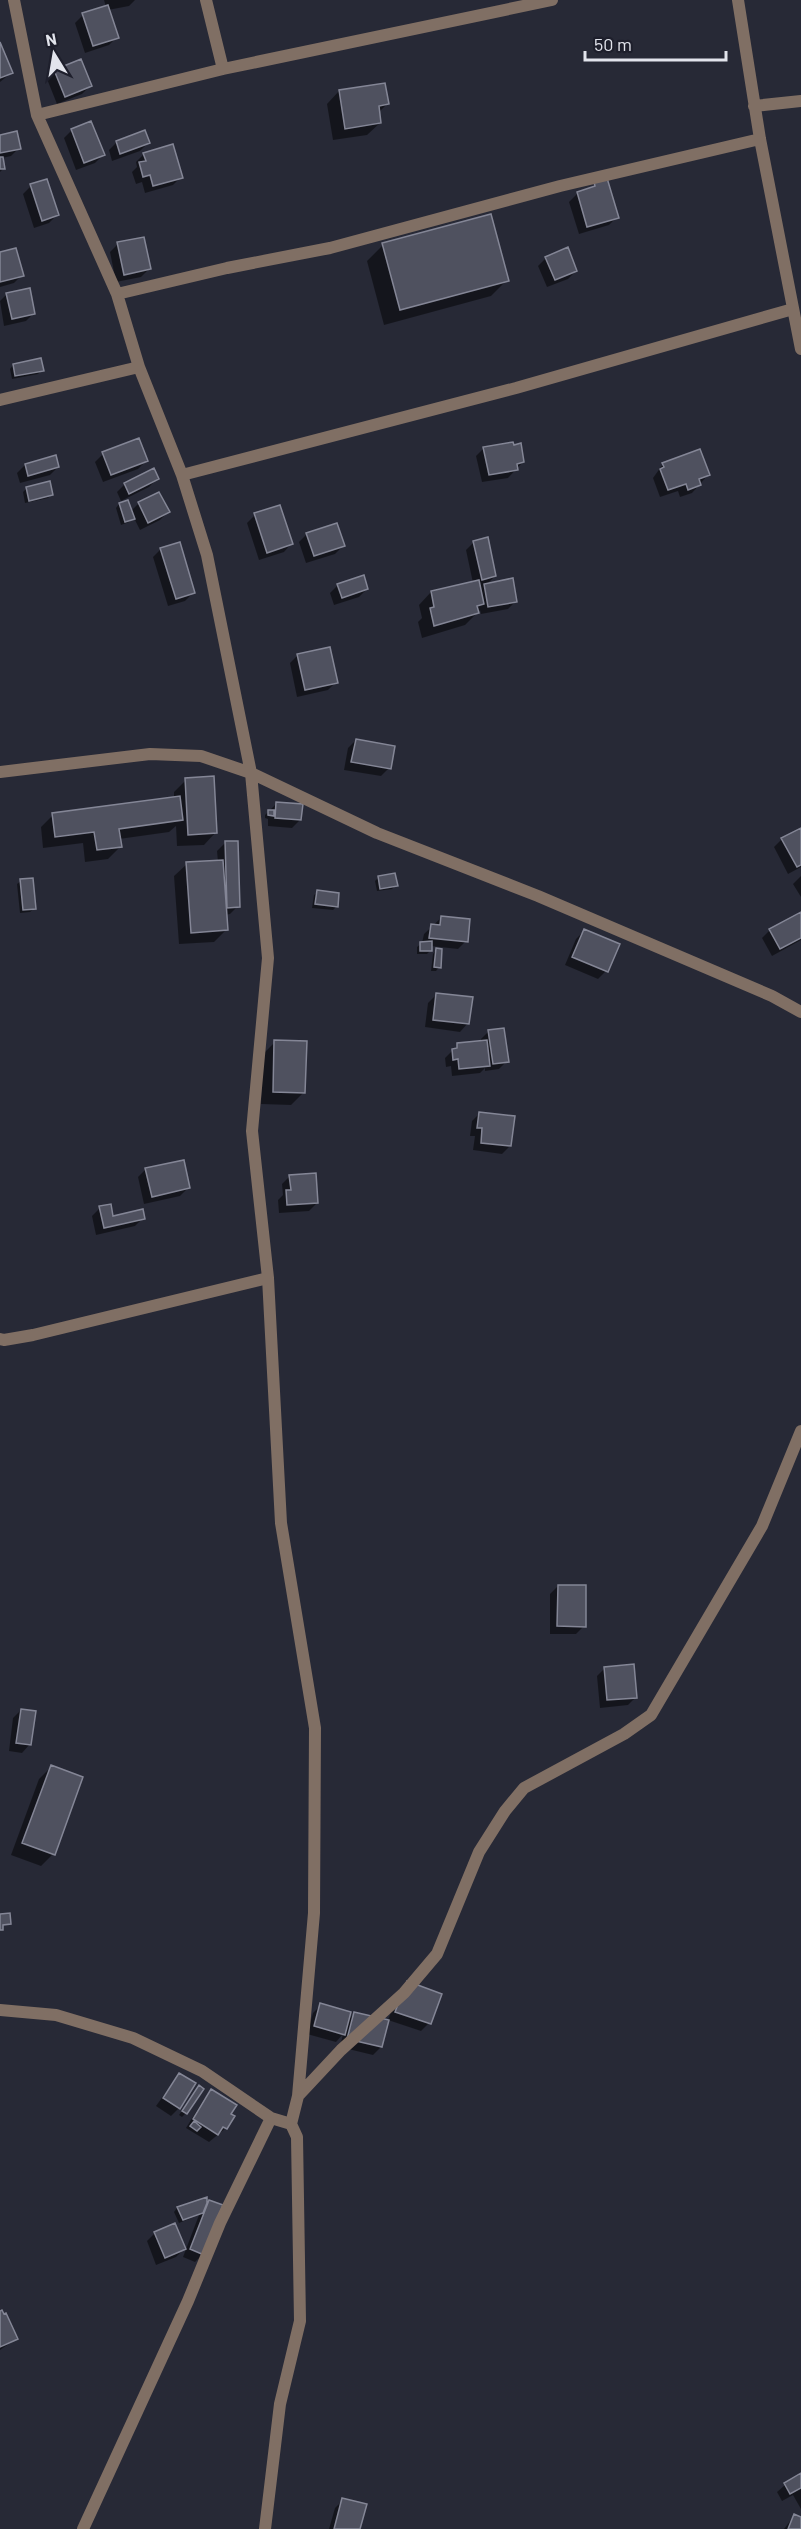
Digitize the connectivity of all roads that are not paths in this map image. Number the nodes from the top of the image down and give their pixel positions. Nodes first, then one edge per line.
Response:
1 (14, 0) edge
2 (206, 0) edge
3 (552, 0) edge
4 (738, 0) edge
5 (223, 69) junction
6 (801, 101) edge
7 (754, 106) junction
8 (37, 115) junction
9 (760, 139) junction
10 (117, 294) junction
11 (793, 309) junction
12 (801, 349) edge
13 (139, 367) junction
14 (0, 400) edge
15 (182, 475) junction
16 (0, 772) edge
17 (251, 773) junction
18 (801, 1012) edge
19 (268, 1278) junction
20 (0, 1339) edge
21 (801, 1431) edge
22 (0, 2010) edge
23 (298, 2096) junction
24 (271, 2118) junction
25 (291, 2124) junction
26 (83, 2529) edge
27 (265, 2529) edge

1 - 8 street
2 - 5 street
3 - 5 street
4 - 7 street
5 - 8 street
6 - 7 street
7 - 9 street
8 - 10 street
9 - 10 street
9 - 11 street
10 - 13 street
11 - 12 street
11 - 15 street
13 - 14 street
13 - 15 street
15 - 17 street
16 - 17 street
17 - 18 street
17 - 19 street
19 - 20 street
19 - 23 street
21 - 23 street
22 - 24 street
23 - 25 street
24 - 25 street
24 - 26 street
25 - 27 street

